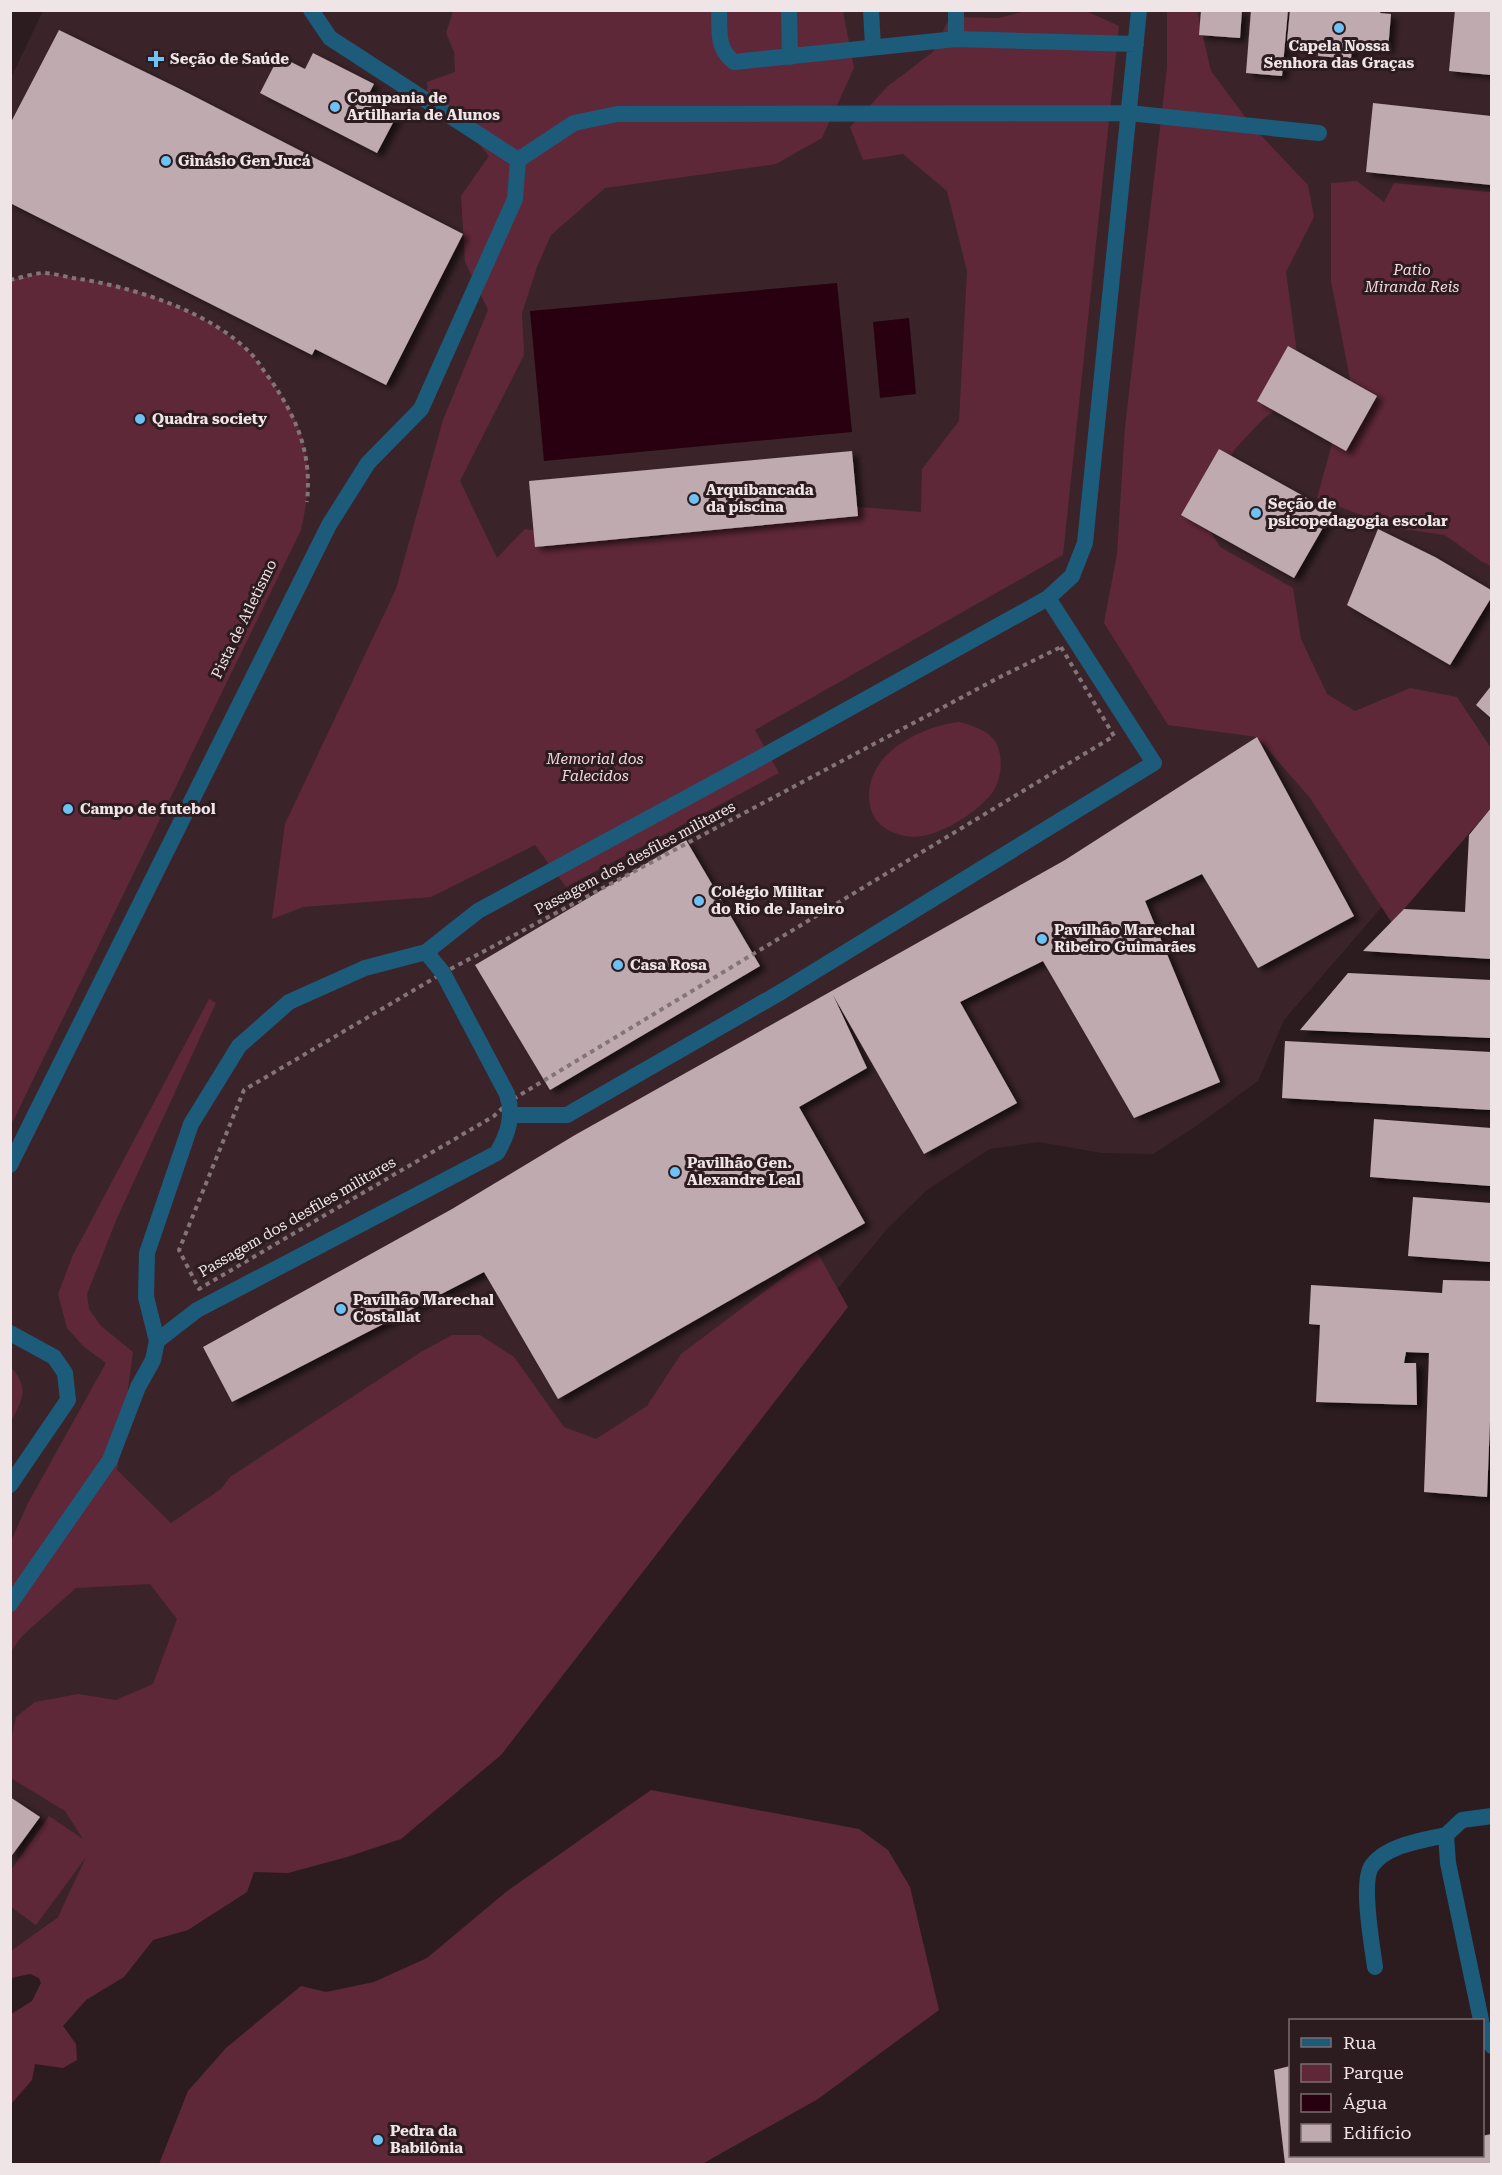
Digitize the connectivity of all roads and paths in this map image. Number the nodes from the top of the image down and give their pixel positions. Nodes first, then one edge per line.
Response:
1 (311, 10) edge
2 (719, 10) edge
3 (789, 10) edge
4 (871, 10) edge
5 (956, 10) edge
6 (1139, 10) edge
7 (956, 39) junction
8 (1136, 44) junction
9 (873, 47) junction
10 (790, 57) junction
11 (1129, 113) junction
12 (1319, 133) dead end
13 (518, 160) junction
14 (10, 280) edge
15 (306, 510) dead end
16 (1048, 598) junction
17 (426, 952) junction
18 (443, 973) junction
19 (510, 1108) junction
20 (10, 1165) edge
21 (10, 1333) edge
22 (157, 1341) junction
23 (10, 1485) edge
24 (10, 1604) edge
25 (1491, 1816) edge
26 (1446, 1835) junction
27 (1375, 1967) dead end
28 (1481, 2019) edge
29 (1484, 2030) edge
30 (1491, 2046) edge

1 - 13 street
2 - 10 street
3 - 10 street
4 - 9 street
5 - 7 street
6 - 8 street
7 - 8 street
7 - 9 street
8 - 11 street
9 - 10 street
11 - 12 street
11 - 13 street
11 - 16 street
13 - 20 street
14 - 15 path
16 - 17 street
16 - 19 street
17 - 18 street
17 - 22 street
18 - 19 street
18 - 19 path, Passagem dos desfiles militares
18 - 19 path, Passagem dos desfiles militares
19 - 22 street
21 - 23 street
22 - 24 street
25 - 26 street
26 - 27 street
26 - 28 street
29 - 30 street

